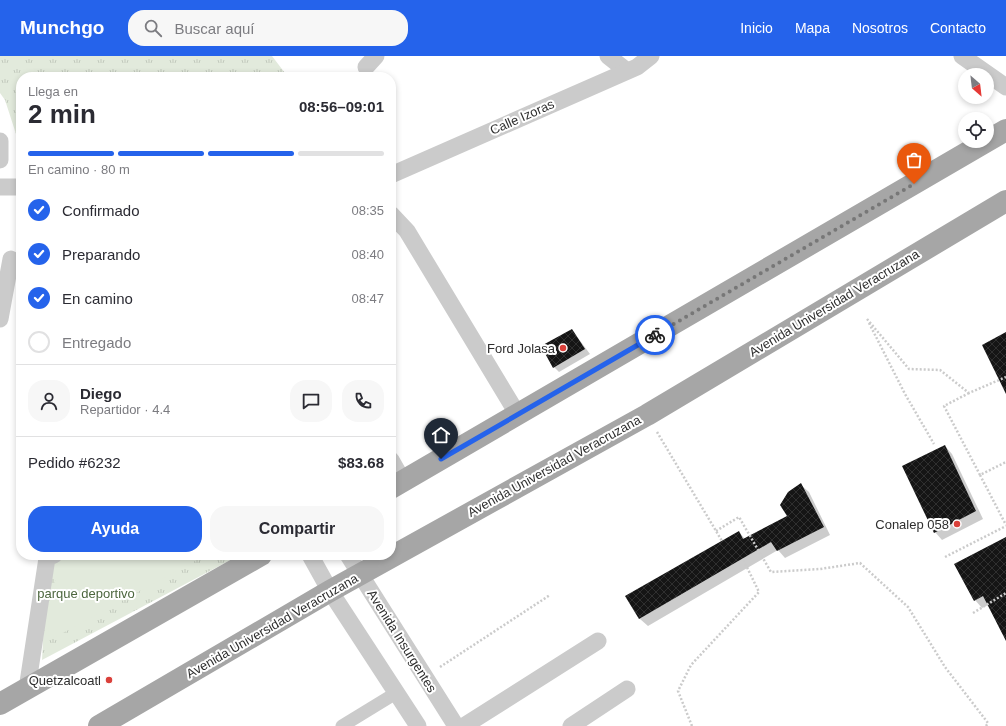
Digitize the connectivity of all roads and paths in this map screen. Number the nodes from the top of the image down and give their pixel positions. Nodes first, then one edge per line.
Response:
1 (608, 56) edge
2 (651, 56) edge
3 (962, 56) edge
4 (627, 71) junction
5 (1006, 87) edge
6 (1006, 130) edge
7 (0, 141) edge
8 (0, 160) edge
9 (396, 173) edge
10 (0, 187) edge
11 (16, 187) edge
12 (1006, 201) edge
13 (396, 219) edge
14 (11, 259) dead end
15 (0, 319) edge
16 (1006, 378) edge
17 (969, 393) junction
18 (518, 415) junction
19 (646, 415) junction
20 (934, 444) dead end
21 (1006, 462) edge
22 (980, 475) junction
23 (397, 485) edge
24 (1006, 526) edge
25 (716, 530) junction
26 (722, 540) dead end
27 (396, 554) edge
28 (945, 557) dead end
29 (743, 559) dead end
30 (49, 560) edge
31 (252, 560) edge
32 (313, 560) edge
33 (351, 560) edge
34 (385, 560) edge
35 (360, 574) junction
36 (330, 591) junction
37 (1006, 593) edge
38 (550, 596) dead end
39 (973, 613) dead end
40 (598, 641) dead end
41 (424, 677) junction
42 (27, 689) junction
43 (627, 689) dead end
44 (396, 693) junction
45 (0, 704) edge
46 (99, 726) edge
47 (342, 726) edge
48 (418, 726) edge
49 (456, 726) edge
50 (464, 726) edge
51 (571, 726) edge
52 (692, 726) edge
53 (986, 726) edge

1 - 4 street
2 - 4 street, Calle Izoras
3 - 5 street
4 - 9 street, Calle Izoras
6 - 18 main road
7 - 8 street
10 - 11 street
12 - 19 main road, Avenida Universidad Veracruzana
13 - 18 street
14 - 15 street
16 - 17 path
17 - 20 path
17 - 22 path
18 - 23 main road
19 - 25 path
19 - 27 main road, Avenida Universidad Veracruzana
21 - 22 path
22 - 24 path
24 - 28 path
25 - 26 path
25 - 53 path
29 - 52 path
30 - 42 street
31 - 42 main road
32 - 36 street
33 - 35 street, Avenida Insurgentes
34 - 35 main road, Avenida Universidad Veracruzana
35 - 36 main road, Avenida Universidad Veracruzana
35 - 41 street, Avenida Insurgentes
36 - 44 street
36 - 46 main road, Avenida Universidad Veracruzana
37 - 39 path
38 - 41 path
40 - 50 street
41 - 49 street, Avenida Insurgentes
42 - 45 main road
43 - 51 street
44 - 47 street
44 - 48 street

